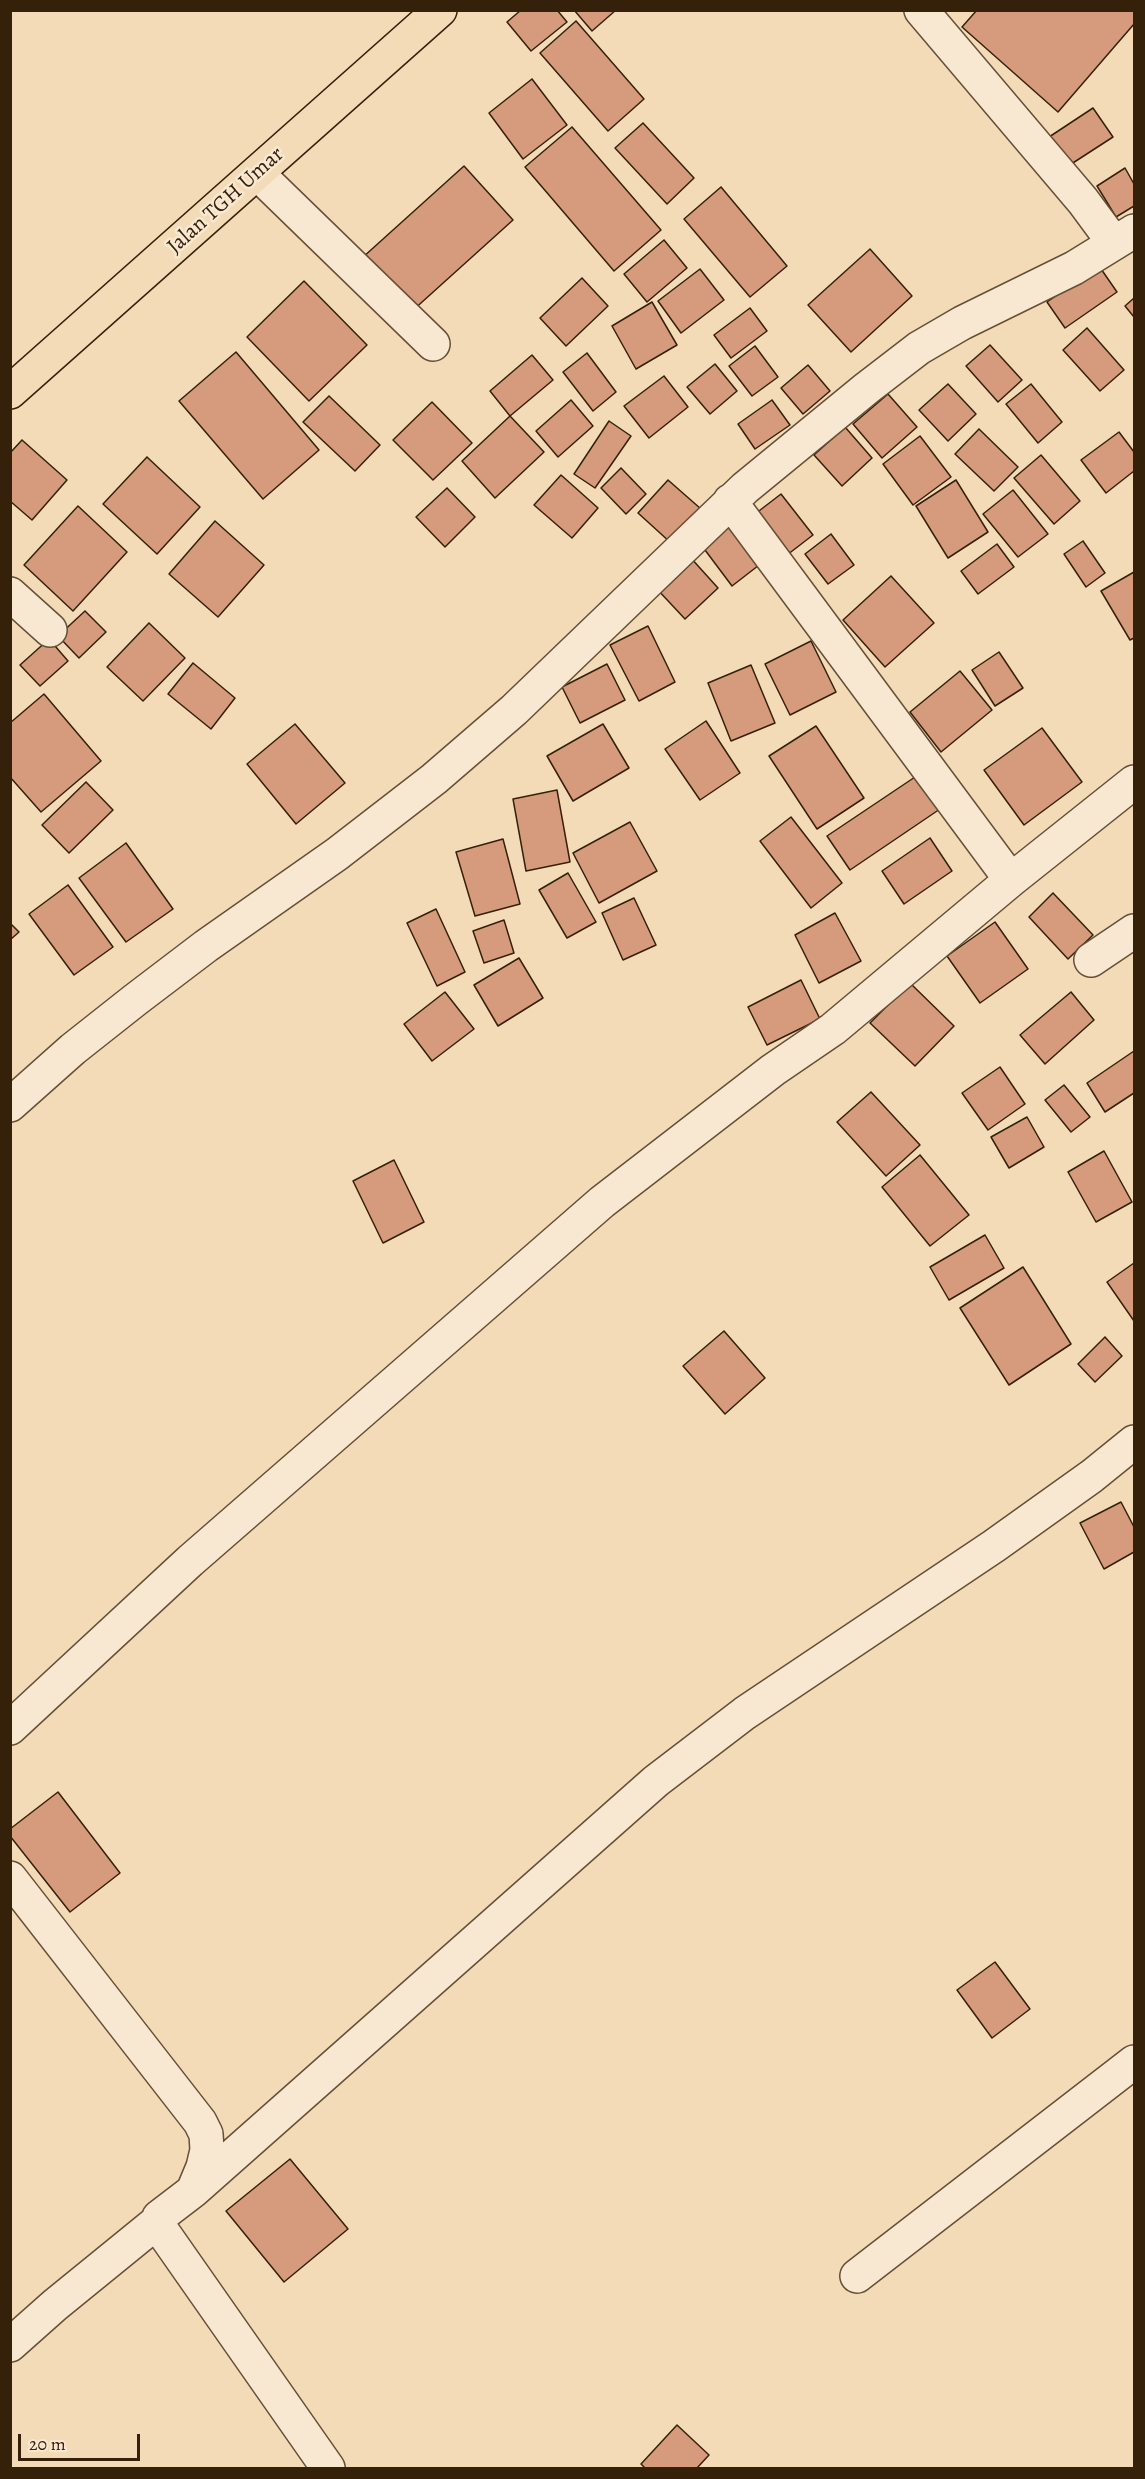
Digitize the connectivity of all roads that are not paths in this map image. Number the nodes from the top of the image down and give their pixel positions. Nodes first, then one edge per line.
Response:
1 (440, 10) edge
2 (921, 10) edge
3 (257, 173) junction
4 (1124, 237) edge
5 (433, 345) dead end
6 (10, 392) edge
7 (730, 501) junction
8 (10, 594) edge
9 (50, 630) dead end
10 (1134, 782) edge
11 (1011, 880) junction
12 (1134, 931) edge
13 (1091, 960) dead end
14 (10, 1105) edge
15 (1134, 1442) edge
16 (10, 1728) edge
17 (10, 1878) edge
18 (1134, 2062) edge
19 (193, 2191) junction
20 (157, 2222) junction
21 (857, 2276) dead end
22 (10, 2345) edge
23 (328, 2469) edge

1 - 3 main road, Jalan TGH Umar
2 - 4 street
3 - 5 street
3 - 6 main road, Jalan TGH Umar
4 - 7 street
7 - 11 street
7 - 14 street
8 - 9 street
10 - 11 street
11 - 16 street
12 - 13 street
15 - 19 street
17 - 19 street
18 - 21 street
19 - 20 street
20 - 22 street
20 - 23 street

